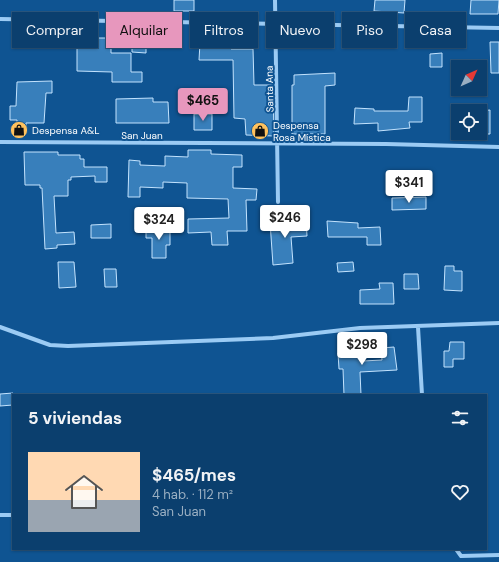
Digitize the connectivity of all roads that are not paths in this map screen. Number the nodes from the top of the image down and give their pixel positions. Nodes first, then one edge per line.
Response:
1 (275, 0) edge
2 (275, 12) edge
3 (0, 19) edge
4 (266, 24) edge
5 (334, 25) edge
6 (499, 28) edge
7 (276, 48) edge
8 (0, 142) edge
9 (278, 144) junction
10 (499, 147) edge
11 (278, 202) dead end
12 (499, 324) edge
13 (0, 327) edge
14 (418, 327) junction
15 (422, 394) edge
16 (0, 515) edge
17 (12, 515) edge
18 (457, 550) edge
19 (499, 555) edge

1 - 2 street, Santa Ana
3 - 4 street
5 - 6 street
7 - 9 street, Santa Ana
8 - 9 street, San Juan
9 - 10 street, San Juan
9 - 11 street, Santa Ana
12 - 14 street
13 - 14 street
14 - 15 street
16 - 17 street
18 - 19 street

